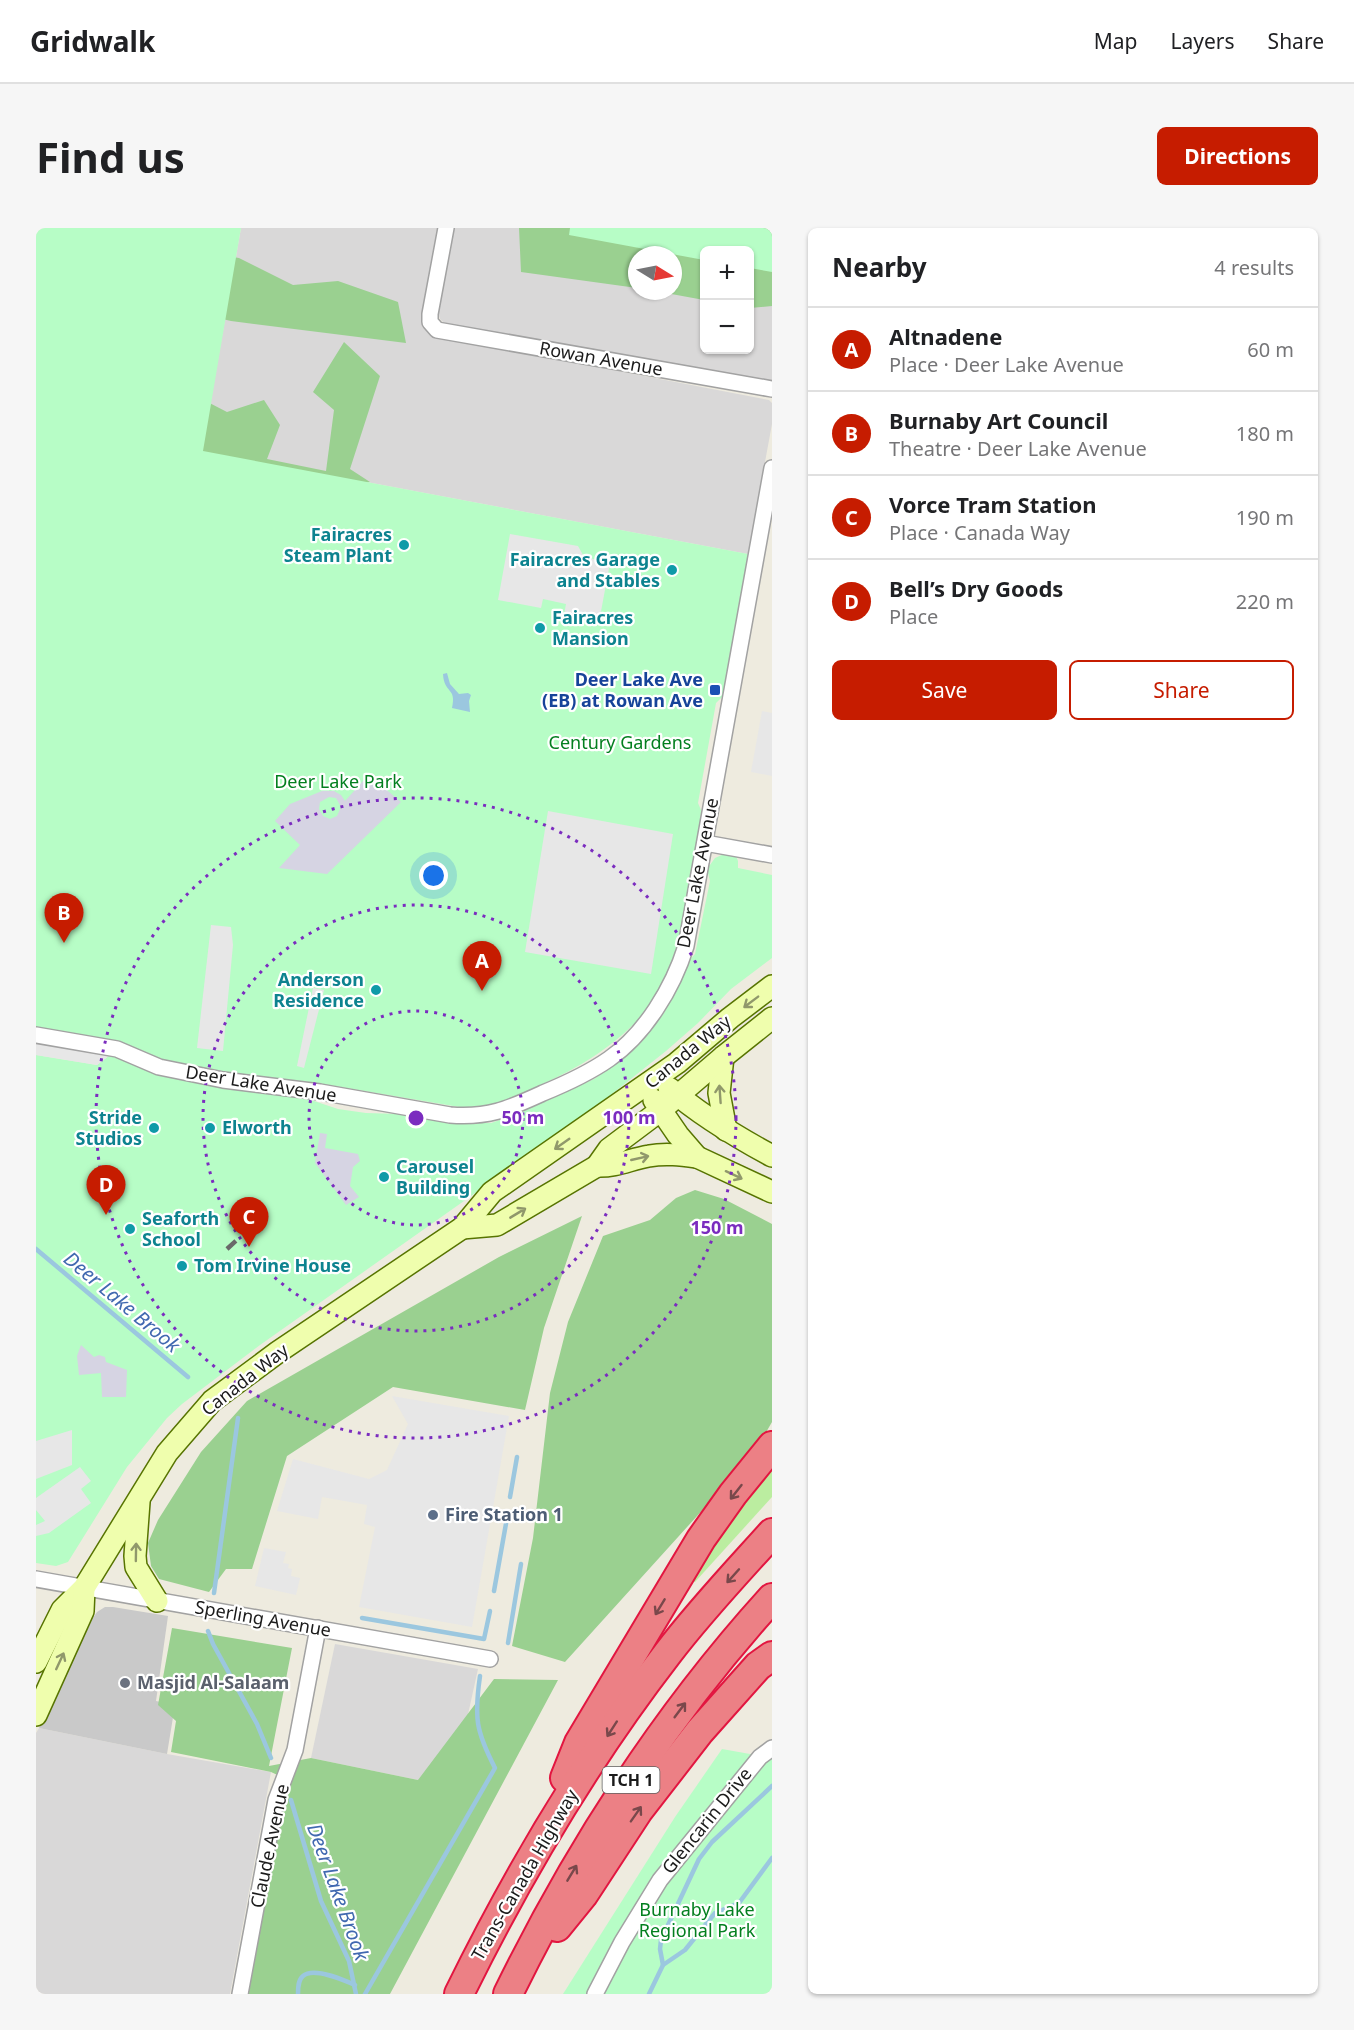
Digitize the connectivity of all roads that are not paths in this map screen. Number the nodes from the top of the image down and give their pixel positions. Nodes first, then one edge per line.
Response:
1 (446, 228) edge
2 (772, 389) edge
3 (772, 468) edge
4 (705, 843) junction
5 (772, 855) edge
6 (772, 986) edge
7 (772, 1018) edge
8 (36, 1035) edge
9 (723, 1057) junction
10 (651, 1082) junction
11 (678, 1096) junction
12 (661, 1110) junction
13 (726, 1130) junction
14 (772, 1156) edge
15 (697, 1157) junction
16 (597, 1166) junction
17 (772, 1192) edge
18 (462, 1228) junction
19 (772, 1446) edge
20 (139, 1498) junction
21 (772, 1533) edge
22 (36, 1579) edge
23 (84, 1588) junction
24 (772, 1598) edge
25 (157, 1601) junction
26 (318, 1628) junction
27 (772, 1656) edge
28 (490, 1659) dead end
29 (36, 1662) edge
30 (36, 1715) edge
31 (772, 1748) edge
32 (538, 1844) junction
33 (511, 1987) edge
34 (240, 1994) edge
35 (459, 1994) edge
36 (595, 1994) edge

1 - 2 street, Rowan Avenue
3 - 4 street, Deer Lake Avenue
4 - 5 street
4 - 8 street, Deer Lake Avenue
6 -> 10 main road, Canada Way
7 - 9 main road, Canada Way
9 - 11 main road, Canada Way
13 -> 9 main road
10 - 11 main road
10 - 12 main road
10 -> 18 main road, Canada Way
11 - 12 main road, Canada Way
11 - 13 main road
12 - 15 main road
12 - 16 main road, Canada Way
13 - 14 main road
16 -> 15 main road
15 -> 17 main road
18 -> 16 main road, Canada Way
18 - 20 main road, Canada Way
19 -> 32 highway
20 - 23 main road, Canada Way
25 -> 20 main road
21 -> 32 highway, Trans-Canada Highway / TCH 1
22 - 23 street, Sperling Avenue
23 - 25 street, Sperling Avenue
23 - 29 main road, Canada Way
30 -> 23 main road, Canada Way
33 -> 24 highway, TCH 1
25 - 26 street, Sperling Avenue
26 - 28 street, Sperling Avenue
26 - 34 street, Claude Avenue
33 -> 27 highway
31 - 36 street, Glencarin Drive
32 - 35 highway, Trans-Canada Highway / TCH 1

